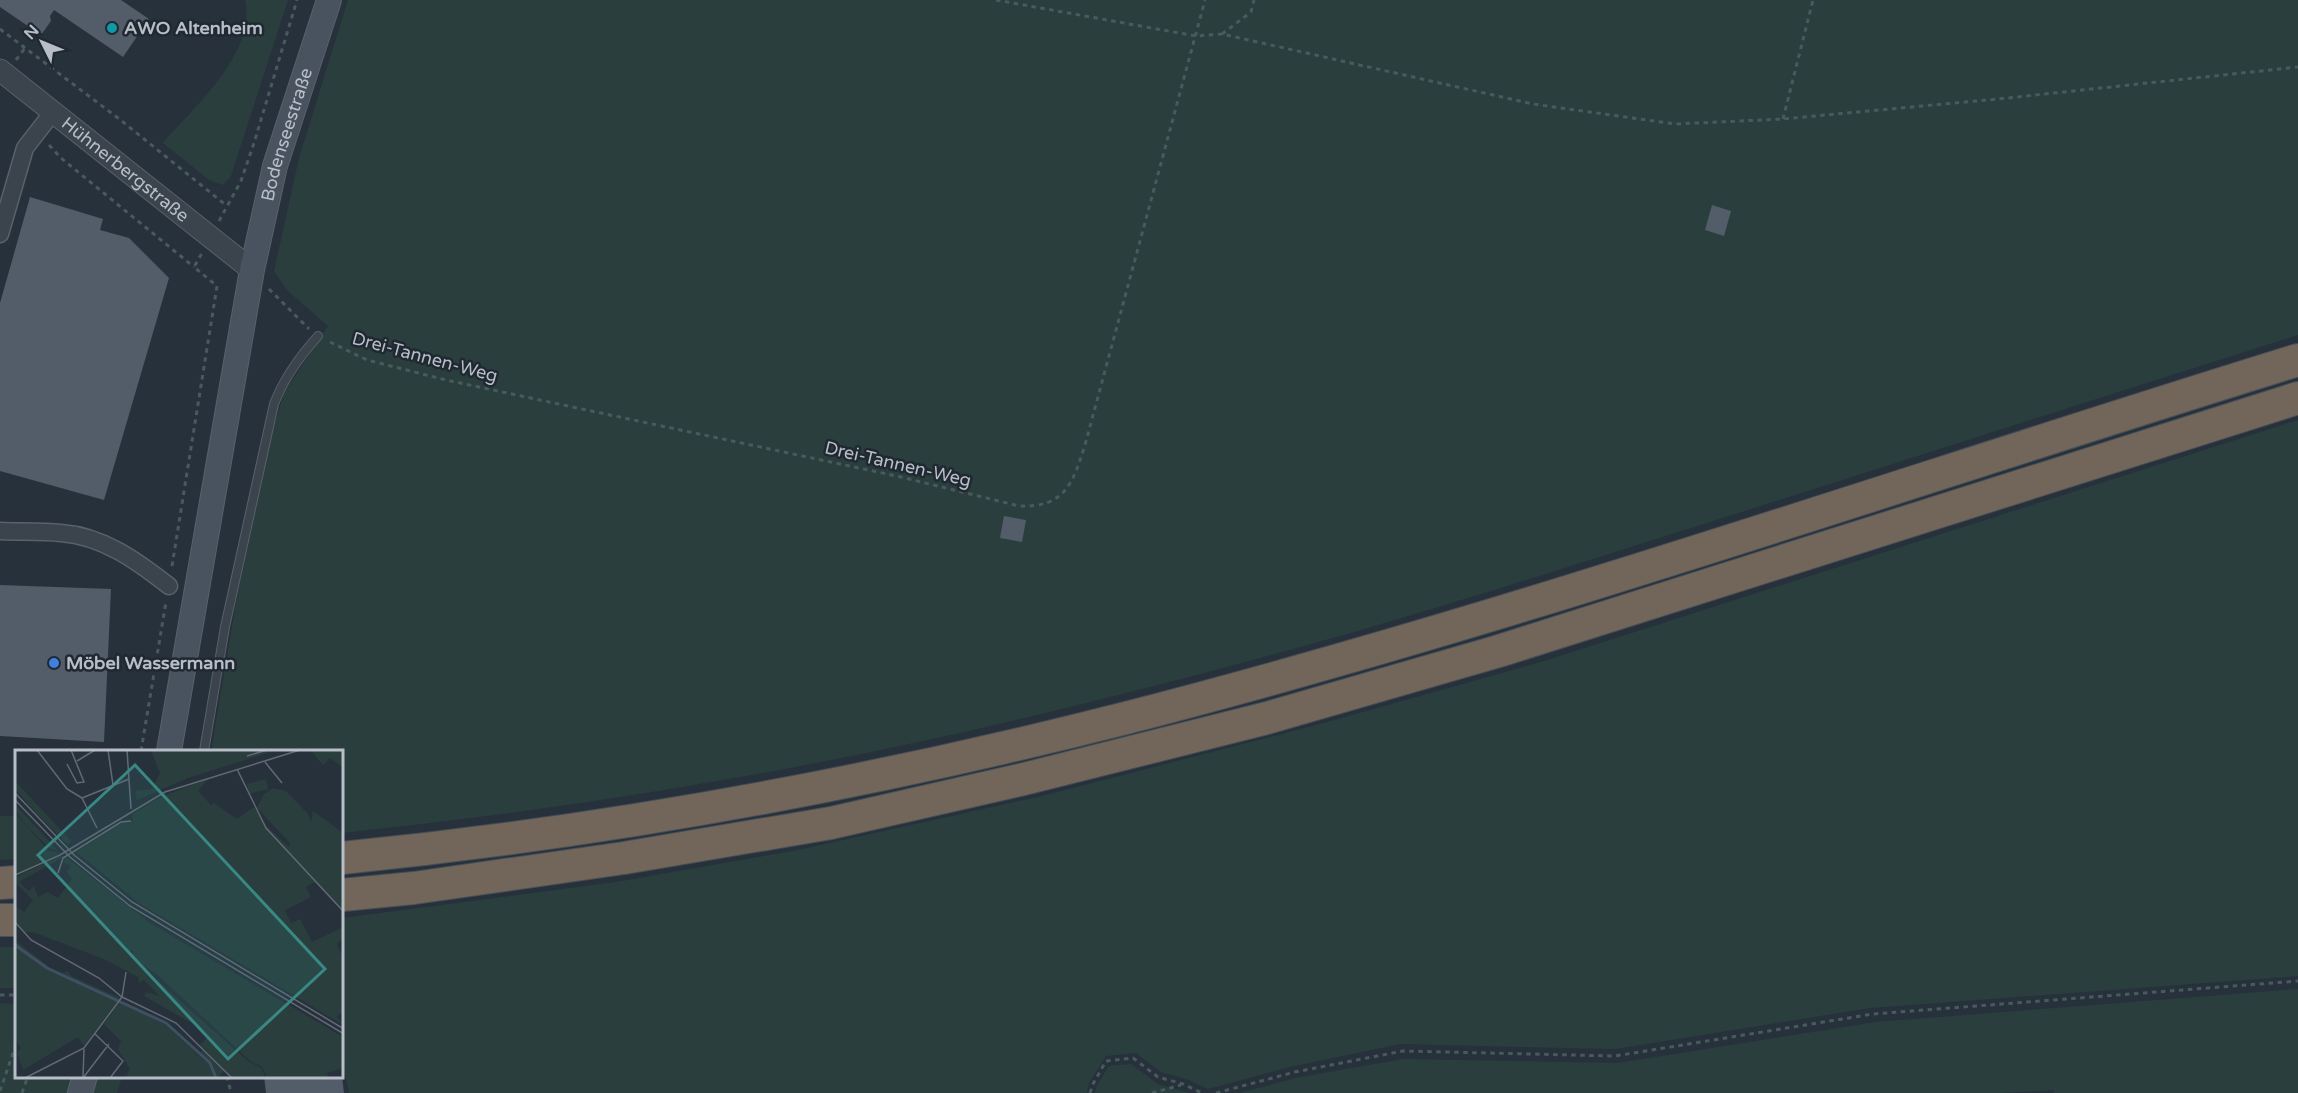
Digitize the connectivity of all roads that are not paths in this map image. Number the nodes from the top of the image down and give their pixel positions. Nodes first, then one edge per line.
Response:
1 (329, 0) edge
2 (0, 70) edge
3 (53, 112) junction
4 (0, 234) edge
5 (252, 270) junction
6 (318, 336) road end
7 (2298, 360) edge
8 (2298, 398) edge
9 (0, 531) edge
10 (169, 586) road end
11 (170, 750) edge
12 (204, 750) edge
13 (344, 858) edge
14 (15, 882) edge
15 (0, 883) edge
16 (344, 895) edge
17 (86, 1078) edge
18 (80, 1093) edge

1 - 5 main road, Bodenseestraße
2 - 3 street, Hühnerbergstraße
3 - 4 street
3 - 5 street, Hühnerbergstraße
5 - 11 main road, Bodenseestraße
6 - 12 lane
7 - 13 highway
8 - 16 highway
9 - 10 street
14 - 15 highway
17 - 18 main road

